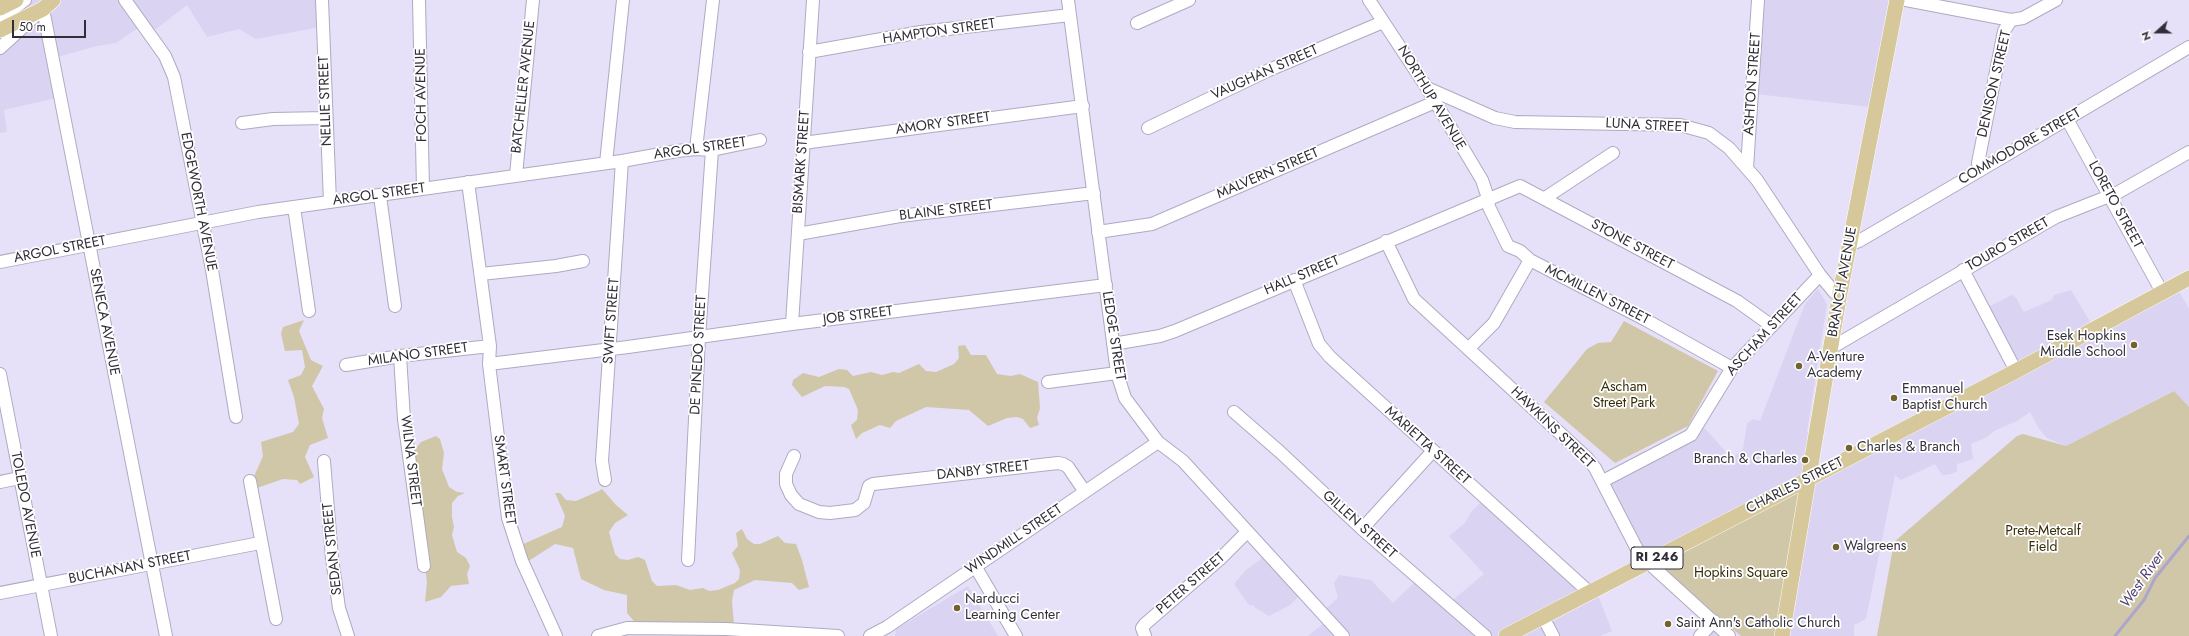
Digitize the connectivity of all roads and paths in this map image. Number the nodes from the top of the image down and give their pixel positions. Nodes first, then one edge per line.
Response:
1 (16, 0) edge
2 (25, 0) edge
3 (125, 0) edge
4 (322, 0) edge
5 (418, 0) edge
6 (533, 0) edge
7 (623, 0) edge
8 (713, 0) edge
9 (813, 0) edge
10 (1068, 0) edge
11 (1189, 0) edge
12 (1369, 0) edge
13 (1758, 0) edge
14 (1896, 0) edge
15 (1906, 0) edge
16 (2056, 0) edge
17 (48, 4) edge
18 (0, 8) edge
19 (1070, 15) junction
20 (0, 19) edge
21 (2011, 20) junction
22 (1383, 22) junction
23 (1137, 23) dead end
24 (0, 30) edge
25 (2189, 47) edge
26 (0, 48) edge
27 (809, 52) junction
28 (1427, 88) junction
29 (1435, 102) junction
30 (1083, 106) junction
31 (326, 118) junction
32 (2067, 120) junction
33 (242, 123) dead end
34 (1148, 128) dead end
35 (760, 140) dead end
36 (803, 142) junction
37 (696, 149) junction
38 (712, 150) junction
39 (1613, 152) dead end
40 (2189, 152) edge
41 (622, 161) junction
42 (606, 163) junction
43 (1747, 168) junction
44 (1979, 171) junction
45 (516, 175) junction
46 (468, 182) junction
47 (423, 189) junction
48 (1094, 193) junction
49 (380, 196) junction
50 (2110, 196) junction
51 (1488, 198) junction
52 (1545, 198) junction
53 (330, 202) junction
54 (294, 207) junction
55 (202, 222) junction
56 (1098, 232) junction
57 (798, 234) junction
58 (1386, 241) junction
59 (89, 244) junction
60 (1849, 244) junction
61 (1530, 260) junction
62 (583, 261) dead end
63 (0, 262) edge
64 (1962, 270) junction
65 (481, 274) junction
66 (1820, 275) junction
67 (2189, 278) edge
68 (1294, 280) junction
69 (1106, 284) junction
70 (2162, 292) junction
71 (1839, 298) junction
72 (395, 306) dead end
73 (309, 311) dead end
74 (792, 324) junction
75 (1772, 326) junction
76 (699, 338) junction
77 (1113, 344) junction
78 (490, 346) junction
79 (1831, 348) junction
80 (610, 349) junction
81 (1468, 349) junction
82 (400, 356) junction
83 (489, 364) junction
84 (346, 365) dead end
85 (1732, 368) junction
86 (2016, 371) junction
87 (1117, 373) junction
88 (0, 374) edge
89 (1048, 382) dead end
90 (1234, 412) dead end
91 (236, 417) dead end
92 (1158, 442) junction
93 (1432, 452) junction
94 (794, 456) dead end
95 (324, 461) dead end
96 (20, 478) junction
97 (1808, 479) junction
98 (605, 480) dead end
99 (250, 481) dead end
100 (0, 482) edge
101 (1603, 482) junction
102 (1085, 492) junction
103 (1362, 529) junction
104 (1246, 533) junction
105 (260, 543) junction
106 (688, 560) dead end
107 (151, 563) junction
108 (1647, 563) junction
109 (424, 566) dead end
110 (975, 566) junction
111 (41, 585) junction
112 (1589, 592) junction
113 (0, 593) edge
114 (1543, 617) junction
115 (276, 619) dead end
116 (1714, 621) junction
117 (688, 632) edge
118 (51, 636) edge
119 (166, 636) edge
120 (348, 636) edge
121 (556, 636) edge
122 (598, 636) edge
123 (838, 636) edge
124 (870, 636) edge
125 (1016, 636) edge
126 (1145, 636) edge
127 (1342, 636) edge
128 (1485, 636) edge
129 (1506, 636) edge
130 (1553, 636) edge
131 (1700, 636) edge
132 (1729, 636) edge
133 (1782, 636) edge

1 - 18 main road
2 - 20 street
3 - 55 street, EDGEWORTH AVENUE
4 - 31 street, NELLIE STREET
5 - 47 street, FOCH AVENUE
6 - 45 street, BATCHELLER AVENUE
7 - 42 street
8 - 37 street
9 - 27 street, BISMARK STREET
10 - 19 street, LEDGE STREET
11 - 23 street
12 - 22 street, NORTHUP AVENUE
13 - 43 street, ASHTON STREET
14 - 60 main road, BRANCH AVENUE
15 - 21 street
16 - 21 street
17 - 24 main road
17 - 26 street
17 - 59 street, SENECA AVENUE
19 - 27 street, HAMPTON STREET
19 - 30 street, LEDGE STREET
21 - 44 street, DENISON STREET
22 - 28 street, NORTHUP AVENUE
22 - 34 street, VAUGHAN STREET
25 - 32 street, COMMODORE STREET
27 - 36 street, BISMARK STREET
28 - 29 street, NORTHUP AVENUE
28 - 43 street, LUNA STREET
29 - 51 street, NORTHUP AVENUE
29 - 56 street, MALVERN STREET
30 - 36 street, AMORY STREET
30 - 48 street, LEDGE STREET
31 - 33 street
31 - 53 street, NELLIE STREET
32 - 44 street, COMMODORE STREET
32 - 50 street, LORETO STREET
35 - 38 street, ARGOL STREET
36 - 57 street, BISMARK STREET
37 - 38 street, ARGOL STREET
37 - 41 street, ARGOL STREET
38 - 76 street, DE PINEDO STREET
39 - 52 street
40 - 50 street, TOURO STREET
41 - 42 street, ARGOL STREET
41 - 80 street, SWIFT STREET
42 - 45 street, ARGOL STREET
43 - 66 street, LUNA STREET
44 - 60 street, COMMODORE STREET
45 - 46 street, ARGOL STREET
46 - 47 street, ARGOL STREET
46 - 65 street
47 - 49 street, ARGOL STREET
48 - 56 street, LEDGE STREET
48 - 57 street, BLAINE STREET
49 - 53 street, ARGOL STREET
49 - 72 street
50 - 64 street, TOURO STREET
50 - 70 street, LORETO STREET
51 - 52 street, STONE STREET
51 - 58 street, HALL STREET
51 - 61 street, MCMILLEN STREET
52 - 75 street, STONE STREET
53 - 54 street, ARGOL STREET
54 - 55 street, ARGOL STREET
54 - 73 street
55 - 59 street, ARGOL STREET
55 - 91 street, EDGEWORTH AVENUE
56 - 69 street, LEDGE STREET
57 - 74 street, BISMARK STREET
58 - 68 street, HALL STREET
58 - 81 street, HAWKINS STREET
59 - 63 street, ARGOL STREET
59 - 107 street, SENECA AVENUE
60 - 71 main road, BRANCH AVENUE
61 - 81 street
61 - 85 street, MCMILLEN STREET
62 - 65 street
64 - 79 street, TOURO STREET
64 - 86 street
65 - 78 street
66 - 71 street, LUNA STREET
66 - 75 street, ASCHAM STREET
67 - 70 main road, CHARLES STREET / RI 246
68 - 77 street, HALL STREET
68 - 93 street, MARIETTA STREET
69 - 74 street, JOB STREET
69 - 77 street, LEDGE STREET
70 - 86 main road, CHARLES STREET / RI 246
71 - 79 main road, BRANCH AVENUE
74 - 76 street, JOB STREET
75 - 85 street, ASCHAM STREET
76 - 80 street, JOB STREET
76 - 106 street, DE PINEDO STREET
77 - 87 street, LEDGE STREET
78 - 82 street, MILANO STREET
78 - 83 street, SMART STREET
79 - 97 main road, BRANCH AVENUE
80 - 83 street
80 - 98 street, SWIFT STREET
81 - 101 street, HAWKINS STREET
82 - 84 street, MILANO STREET
82 - 109 street, WILNA STREET
83 - 121 street, SMART STREET
85 - 101 street, ASCHAM STREET
86 - 97 main road, CHARLES STREET / RI 246
87 - 89 street
87 - 92 street, LEDGE STREET
88 - 96 street, TOLEDO AVENUE
90 - 103 street, GILLEN STREET
92 - 102 street, WINDMILL STREET
92 - 104 street, LEDGE STREET
93 - 103 street
93 - 112 street, MARIETTA STREET
94 - 102 street, DANBY STREET
95 - 120 street, SEDAN STREET
96 - 100 street
96 - 111 street, TOLEDO AVENUE
97 - 108 main road, CHARLES STREET / RI 246
97 - 133 main road, BRANCH AVENUE
99 - 105 street
101 - 108 street, HAWKINS STREET
102 - 110 street, WINDMILL STREET
103 - 128 street, GILLEN STREET
104 - 126 street, PETER STREET
104 - 127 street, LEDGE STREET
105 - 107 street, BUCHANAN STREET
105 - 115 street
107 - 111 street, BUCHANAN STREET
107 - 119 street, SENECA AVENUE
108 - 112 main road, CHARLES STREET / RI 246
108 - 116 street, HAWKINS STREET
110 - 124 street, WINDMILL STREET
110 - 125 street
111 - 113 street, BUCHANAN STREET
111 - 118 street, TOLEDO AVENUE
112 - 114 main road, CHARLES STREET / RI 246
114 - 129 main road, CHARLES STREET / RI 246
114 - 130 street
116 - 131 street
116 - 132 street, HAWKINS STREET
117 - 122 street
117 - 123 street

